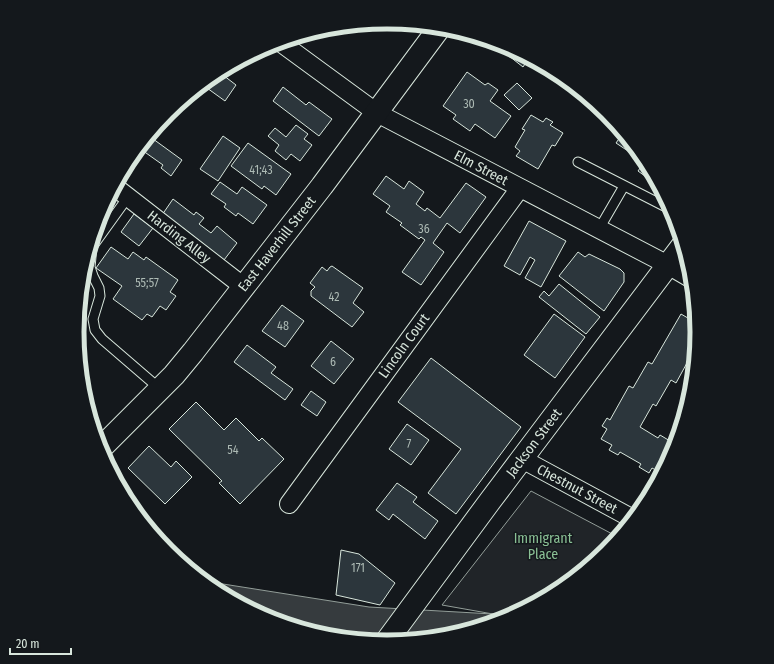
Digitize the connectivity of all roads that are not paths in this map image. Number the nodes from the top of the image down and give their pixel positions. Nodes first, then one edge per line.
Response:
1 (435, 33) edge
2 (287, 46) edge
3 (377, 113) junction
4 (578, 162) dead end
5 (624, 186) junction
6 (520, 188) junction
7 (122, 192) edge
8 (662, 205) edge
9 (106, 219) edge
10 (599, 229) junction
11 (679, 250) edge
12 (668, 265) junction
13 (91, 269) edge
14 (684, 274) edge
15 (244, 287) junction
16 (160, 389) junction
17 (105, 444) edge
18 (522, 459) junction
19 (289, 504) dead end
20 (627, 516) edge
21 (391, 635) edge

1 - 3 main road, East Haverhill Street
2 - 3 street, Elm Street
3 - 6 street, Elm Street
3 - 15 main road, East Haverhill Street
4 - 5 lane
5 - 8 lane
5 - 10 lane
6 - 10 street, Elm Street
6 - 19 street, Lincoln Court
7 - 9 lane
7 - 15 street, Harding Alley
10 - 12 street, Elm Street
11 - 12 main road, Jackson Street
12 - 14 street, Elm Street
12 - 18 main road, Jackson Street
13 - 16 lane
15 - 16 main road, East Haverhill Street
16 - 17 main road, East Haverhill Street
18 - 20 street, Chestnut Street
18 - 21 main road, Jackson Street

